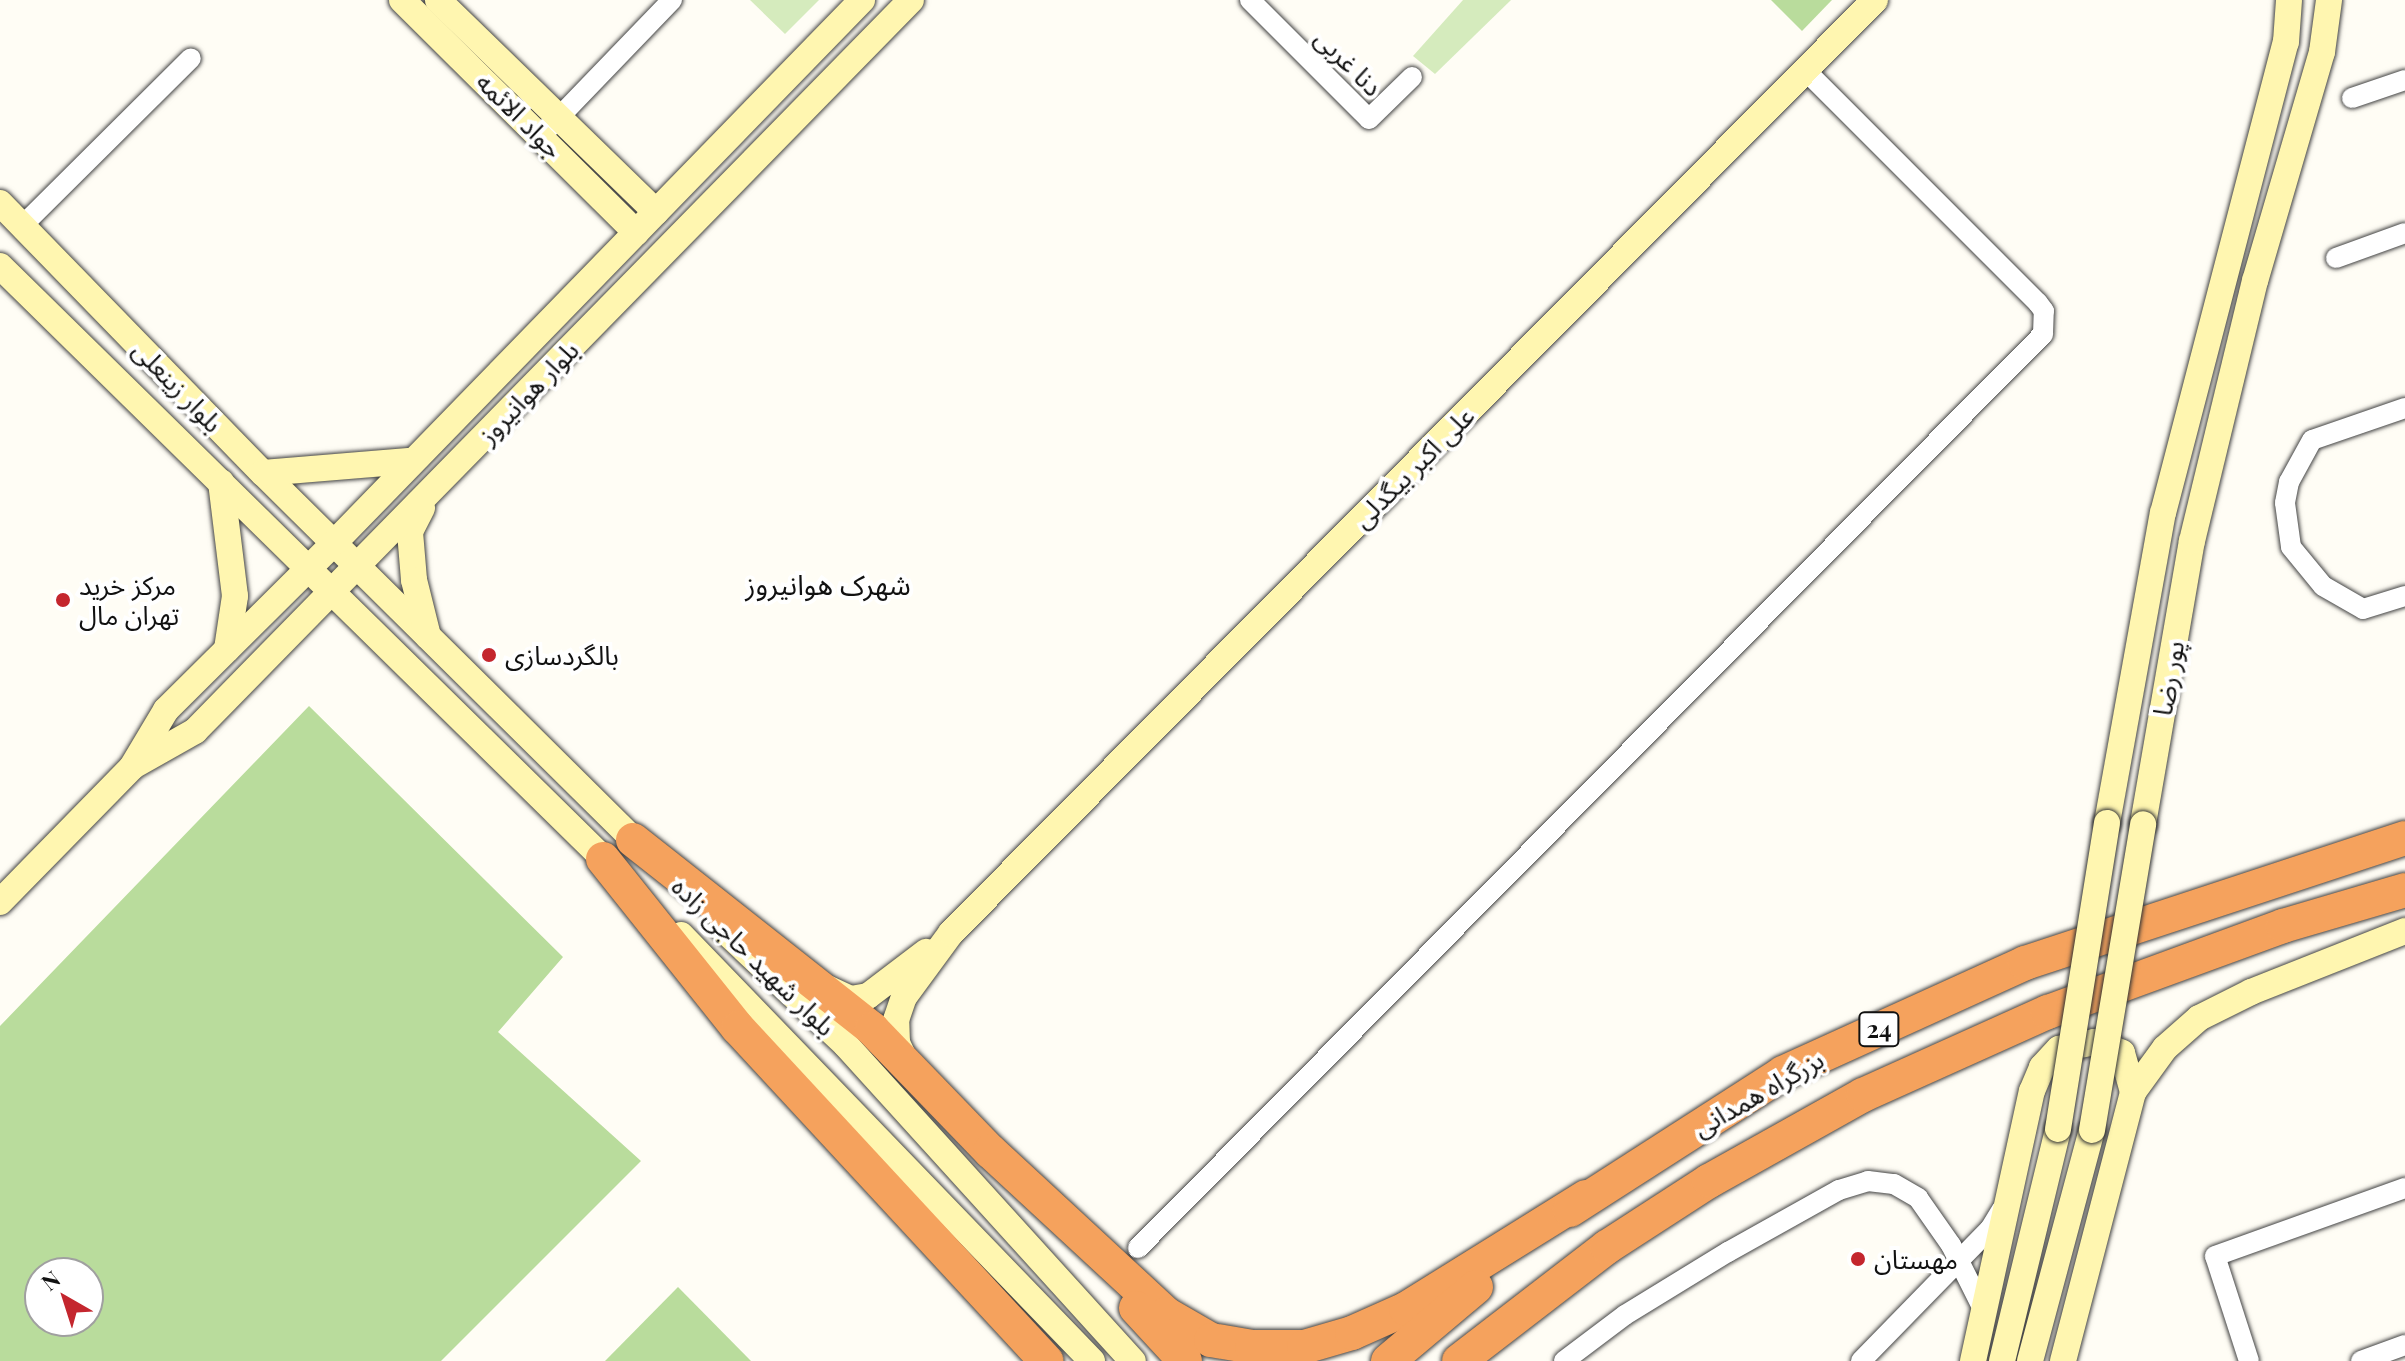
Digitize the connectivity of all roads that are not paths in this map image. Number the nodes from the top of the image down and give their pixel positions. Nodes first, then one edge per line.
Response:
1 (402, 0) edge
2 (438, 0) edge
3 (672, 0) edge
4 (862, 0) edge
5 (911, 0) edge
6 (1250, 0) edge
7 (1875, 0) edge
8 (2289, 0) edge
9 (2329, 0) edge
10 (191, 58) dead end
11 (1805, 70) junction
12 (1412, 77) dead end
13 (2405, 80) edge
14 (2352, 98) dead end
15 (550, 128) junction
16 (0, 194) edge
17 (0, 203) edge
18 (656, 212) junction
19 (636, 232) junction
20 (32, 233) junction
21 (2405, 233) edge
22 (2336, 258) dead end
23 (0, 266) edge
24 (2405, 408) edge
25 (409, 461) junction
26 (263, 473) junction
27 (221, 482) junction
28 (429, 493) junction
29 (335, 542) junction
30 (359, 566) junction
31 (309, 568) junction
32 (332, 593) junction
33 (2405, 596) edge
34 (428, 639) junction
35 (227, 649) junction
36 (132, 767) junction
37 (2405, 838) edge
38 (633, 840) junction
39 (603, 859) junction
40 (2405, 890) edge
41 (0, 902) edge
42 (2405, 931) edge
43 (951, 933) junction
44 (807, 977) junction
45 (909, 1067) junction
46 (2133, 1092) junction
47 (990, 1151) junction
48 (2405, 1188) edge
49 (1586, 1197) junction
50 (2007, 1201) junction
51 (1138, 1248) dead end
52 (1957, 1265) junction
53 (1984, 1311) junction
54 (2405, 1345) edge
55 (1046, 1361) edge
56 (1092, 1361) edge
57 (1133, 1361) edge
58 (1185, 1361) edge
59 (1388, 1361) edge
60 (1459, 1361) edge
61 (1564, 1361) edge
62 (1861, 1361) edge
63 (1973, 1361) edge
64 (2002, 1361) edge
65 (2030, 1361) edge
66 (2063, 1361) edge
67 (2249, 1361) edge
68 (2361, 1361) edge

1 - 15 street, جواد الائمه
2 - 15 street, جواد الائمه
3 - 15 street
4 - 18 street, بلوار هوانیروز
5 - 28 street, بلوار هوانیروز
6 - 12 street, دنا غربی
7 - 11 street, علی اکبر بیگدلی
8 - 64 street, پور رضا, bridge
9 - 65 street, پور رضا, bridge
10 - 20 street
11 - 43 street, علی اکبر بیگدلی
11 - 51 street
13 - 14 street
15 - 18 street, جواد الائمه
15 - 19 street, جواد الائمه
16 - 20 street
17 - 20 street, بلوار زینعلی
18 - 19 street, بلوار هوانیروز
19 - 25 street, بلوار هوانیروز
20 - 26 street, بلوار زینعلی
21 - 22 street
23 - 27 street, بلوار زینعلی
24 - 33 street
25 - 26 street
25 - 29 street, بلوار هوانیروز
26 - 29 street, بلوار زینعلی
27 - 31 street, بلوار زینعلی
27 - 35 street
28 - 30 street, بلوار هوانیروز
28 - 34 street
29 - 30 street, بلوار زینعلی
29 - 31 street, بلوار هوانیروز
30 - 32 street, بلوار هوانیروز
30 - 34 street, بلوار شهید حاجی زاده
31 - 32 street, بلوار زینعلی
31 - 35 street, بلوار هوانیروز
32 - 36 street, بلوار هوانیروز
32 - 39 street, بلوار شهید حاجی زاده
34 - 38 street, بلوار شهید حاجی زاده
35 - 36 street, بلوار هوانیروز
36 - 41 street, بلوار هوانیروز
37 - 49 highway, بزرگراه همدانی / 24
38 - 44 highway
38 - 57 street, بلوار شهید حاجی زاده
39 - 55 highway
39 - 56 street, بلوار شهید حاجی زاده
40 - 60 highway, بزرگراه همدانی / 24
42 - 46 street
43 - 44 street, علی اکبر بیگدلی
43 - 45 street, علی اکبر بیگدلی
44 - 45 highway
45 - 47 highway
46 - 50 street
46 - 66 street
47 - 49 highway
47 - 58 highway
48 - 67 street
49 - 59 highway, بزرگراه همدانی / 24
50 - 52 street
50 - 53 street
52 - 53 street
52 - 61 street
52 - 62 street
53 - 63 street
54 - 68 street

